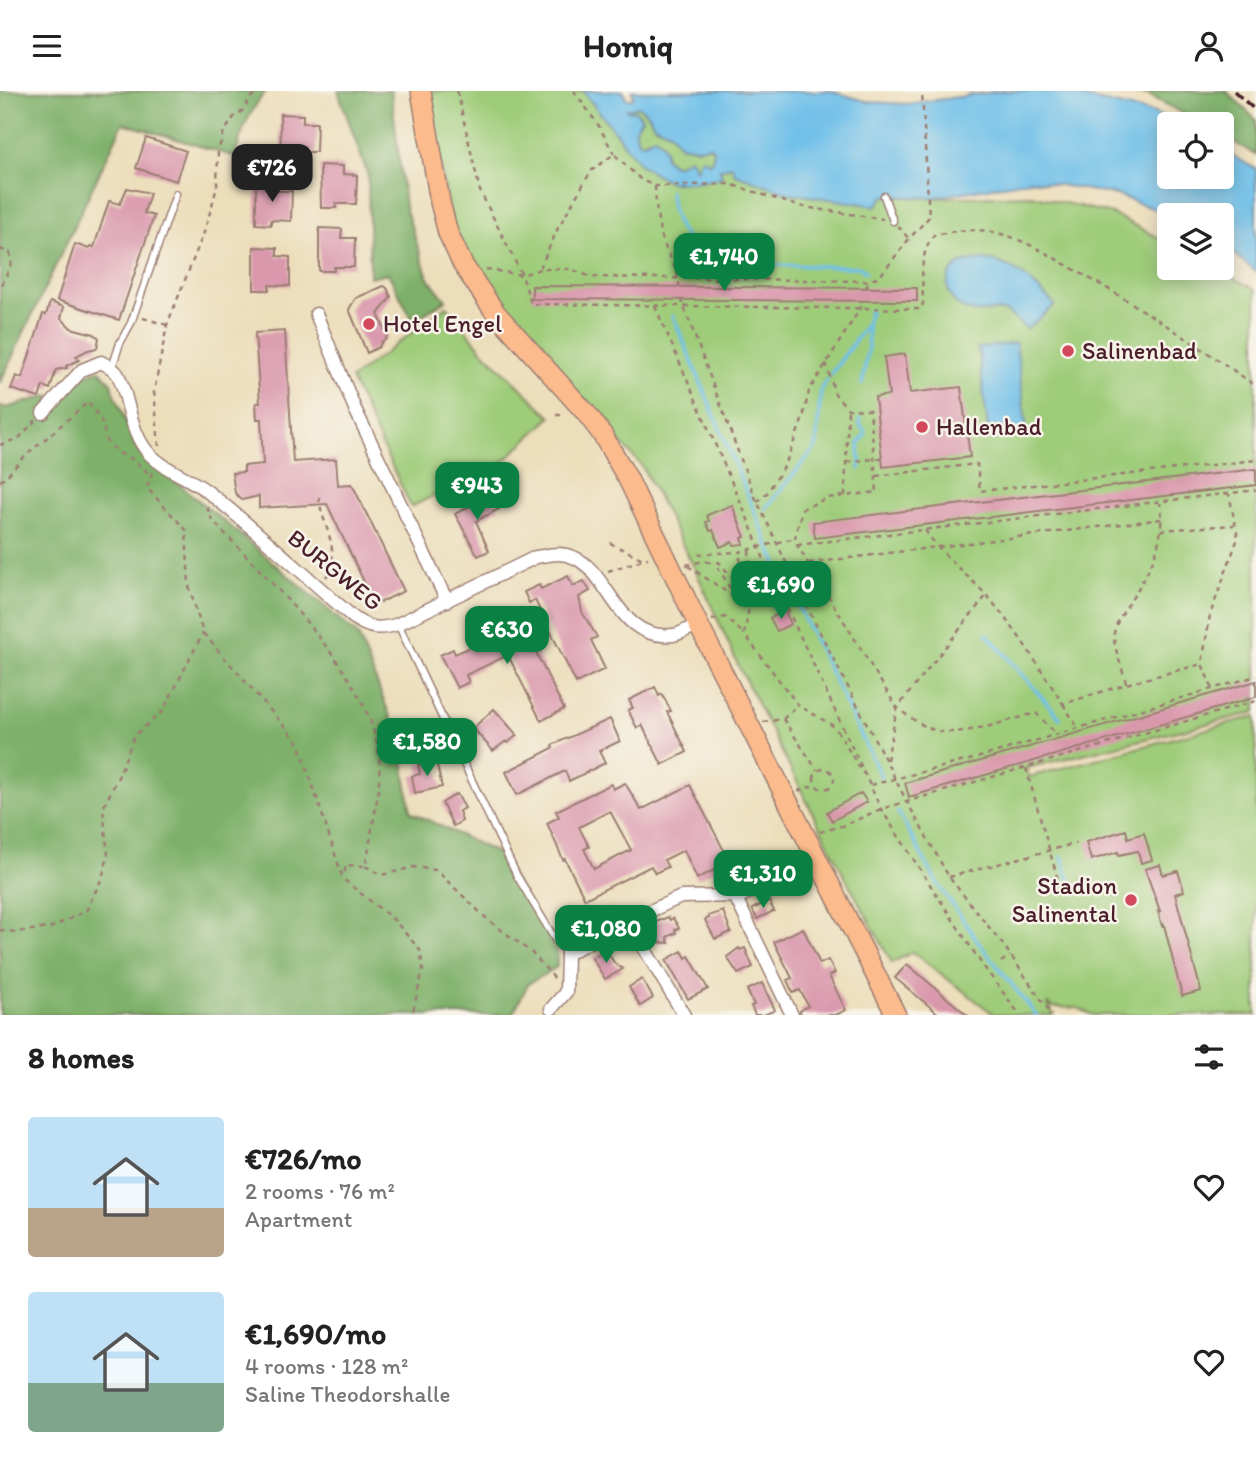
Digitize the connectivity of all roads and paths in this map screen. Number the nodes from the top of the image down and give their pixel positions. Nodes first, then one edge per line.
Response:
1 (260, 91) edge
2 (421, 91) edge
3 (457, 91) edge
4 (574, 91) edge
5 (922, 91) edge
6 (614, 154) junction
7 (655, 186) junction
8 (176, 194) dead end
9 (884, 196) dead end
10 (893, 221) junction
11 (909, 239) junction
12 (0, 249) edge
13 (463, 265) junction
14 (540, 269) junction
15 (522, 275) junction
16 (679, 277) junction
17 (869, 281) junction
18 (679, 287) dead end
19 (866, 288) dead end
20 (0, 290) edge
21 (681, 299) dead end
22 (863, 300) dead end
23 (655, 306) junction
24 (683, 306) junction
25 (861, 307) junction
26 (316, 314) dead end
27 (134, 316) junction
28 (167, 324) junction
29 (826, 363) junction
30 (112, 367) junction
31 (1256, 386) edge
32 (848, 409) junction
33 (43, 413) joint
34 (0, 445) edge
35 (882, 458) dead end
36 (874, 459) junction
37 (1256, 460) edge
38 (158, 461) junction
39 (846, 462) junction
40 (150, 475) junction
41 (876, 476) junction
42 (0, 481) edge
43 (1256, 490) edge
44 (1229, 493) junction
45 (319, 496) dead end
46 (845, 496) junction
47 (757, 502) junction
48 (1160, 503) junction
49 (208, 508) dead end
50 (1162, 519) junction
51 (1236, 525) junction
52 (925, 530) junction
53 (1161, 530) junction
54 (795, 538) junction
55 (610, 543) dead end
56 (774, 543) junction
57 (797, 545) junction
58 (759, 548) junction
59 (937, 548) junction
60 (749, 550) junction
61 (739, 552) junction
62 (698, 554) dead end
63 (644, 559) junction
64 (667, 561) junction
65 (809, 563) junction
66 (716, 564) junction
67 (595, 576) junction
68 (319, 588) junction
69 (986, 596) junction
70 (447, 601) junction
71 (398, 624) junction
72 (698, 624) junction
73 (203, 633) junction
74 (744, 634) junction
75 (1202, 664) junction
76 (1256, 676) edge
77 (1126, 684) junction
78 (1212, 688) junction
79 (1256, 701) edge
80 (1063, 704) junction
81 (798, 705) junction
82 (897, 708) junction
83 (783, 719) junction
84 (750, 724) junction
85 (1078, 728) junction
86 (1056, 734) junction
87 (887, 760) junction
88 (1026, 768) junction
89 (817, 770) junction
90 (896, 779) junction
91 (871, 785) junction
92 (907, 802) junction
93 (881, 809) junction
94 (828, 829) dead end
95 (1077, 843) dead end
96 (1050, 851) junction
97 (818, 859) junction
98 (365, 866) junction
99 (949, 877) junction
100 (343, 879) junction
101 (1060, 887) dead end
102 (736, 898) junction
103 (628, 921) junction
104 (0, 930) edge
105 (567, 954) junction
106 (1010, 955) junction
107 (1001, 962) dead end
108 (993, 968) dead end
109 (988, 972) junction
110 (566, 992) junction
111 (551, 1009) dead end
112 (892, 1014) edge
113 (412, 1015) edge
114 (684, 1015) edge
115 (792, 1015) edge
116 (1020, 1015) edge
117 (1052, 1015) edge

1 - 28 path
2 - 13 main road
3 - 15 path
4 - 6 path
5 - 11 path
6 - 7 path
6 - 14 path
7 - 10 path
7 - 16 path
8 - 27 lane
9 - 10 lane
10 - 11 path
11 - 17 path
12 - 20 path
13 - 15 path
13 - 64 main road
14 - 15 path
14 - 16 path
15 - 23 path
16 - 17 path
16 - 18 path
17 - 19 path
21 - 24 path
22 - 25 path
23 - 24 path
23 - 58 path
24 - 25 path
24 - 47 path
25 - 29 path
25 - 31 path
26 - 70 street
27 - 28 path
27 - 30 lane
28 - 38 path
29 - 32 path
29 - 47 path
30 - 33 street
30 - 38 street, BURGWEG
32 - 36 path
32 - 39 path
33 - 34 path
35 - 36 path
36 - 39 path
36 - 41 path
37 - 41 path
38 - 40 path
38 - 68 street, BURGWEG
39 - 46 path
40 - 42 path
40 - 73 path
41 - 46 path
43 - 44 path
44 - 48 path
44 - 51 path
45 - 68 path
46 - 54 path
47 - 56 path
48 - 50 path
48 - 52 path
49 - 98 path
50 - 53 path
50 - 59 path
51 - 53 path
51 - 75 path
52 - 57 path
52 - 59 path
53 - 77 path
54 - 56 path
54 - 57 path
55 - 63 path
56 - 58 path
56 - 87 path
57 - 65 path
58 - 60 path
58 - 91 path
59 - 65 path
59 - 69 path
60 - 61 path
60 - 74 path
61 - 62 path
61 - 66 path
63 - 64 path
63 - 67 path
64 - 72 main road
65 - 82 path
66 - 66 path
67 - 70 street, BURGWEG
67 - 72 street, BURGWEG
68 - 71 street, BURGWEG
69 - 80 path
69 - 82 path
70 - 71 street, BURGWEG
71 - 105 lane
72 - 74 path
72 - 84 main road
73 - 100 path
73 - 104 path
74 - 81 path
75 - 77 path
75 - 78 path
76 - 78 path
77 - 80 path
78 - 85 path
79 - 88 path
80 - 85 path
81 - 83 path
81 - 91 path
82 - 86 path
82 - 87 path
83 - 84 path
83 - 89 path
84 - 97 main road
85 - 86 path
86 - 90 path
87 - 90 path
88 - 92 path
88 - 96 path
89 - 89 path
90 - 91 path
90 - 92 path
91 - 93 path
92 - 93 path
92 - 99 path
93 - 94 path
93 - 109 path
95 - 96 path
96 - 99 path
96 - 101 path
97 - 102 street
97 - 112 main road
98 - 100 path
98 - 110 path
99 - 106 path
100 - 113 path
102 - 103 street
102 - 115 street
103 - 105 street
103 - 114 street
105 - 110 street
106 - 107 path
106 - 117 path
108 - 109 path
109 - 116 path
110 - 111 street

